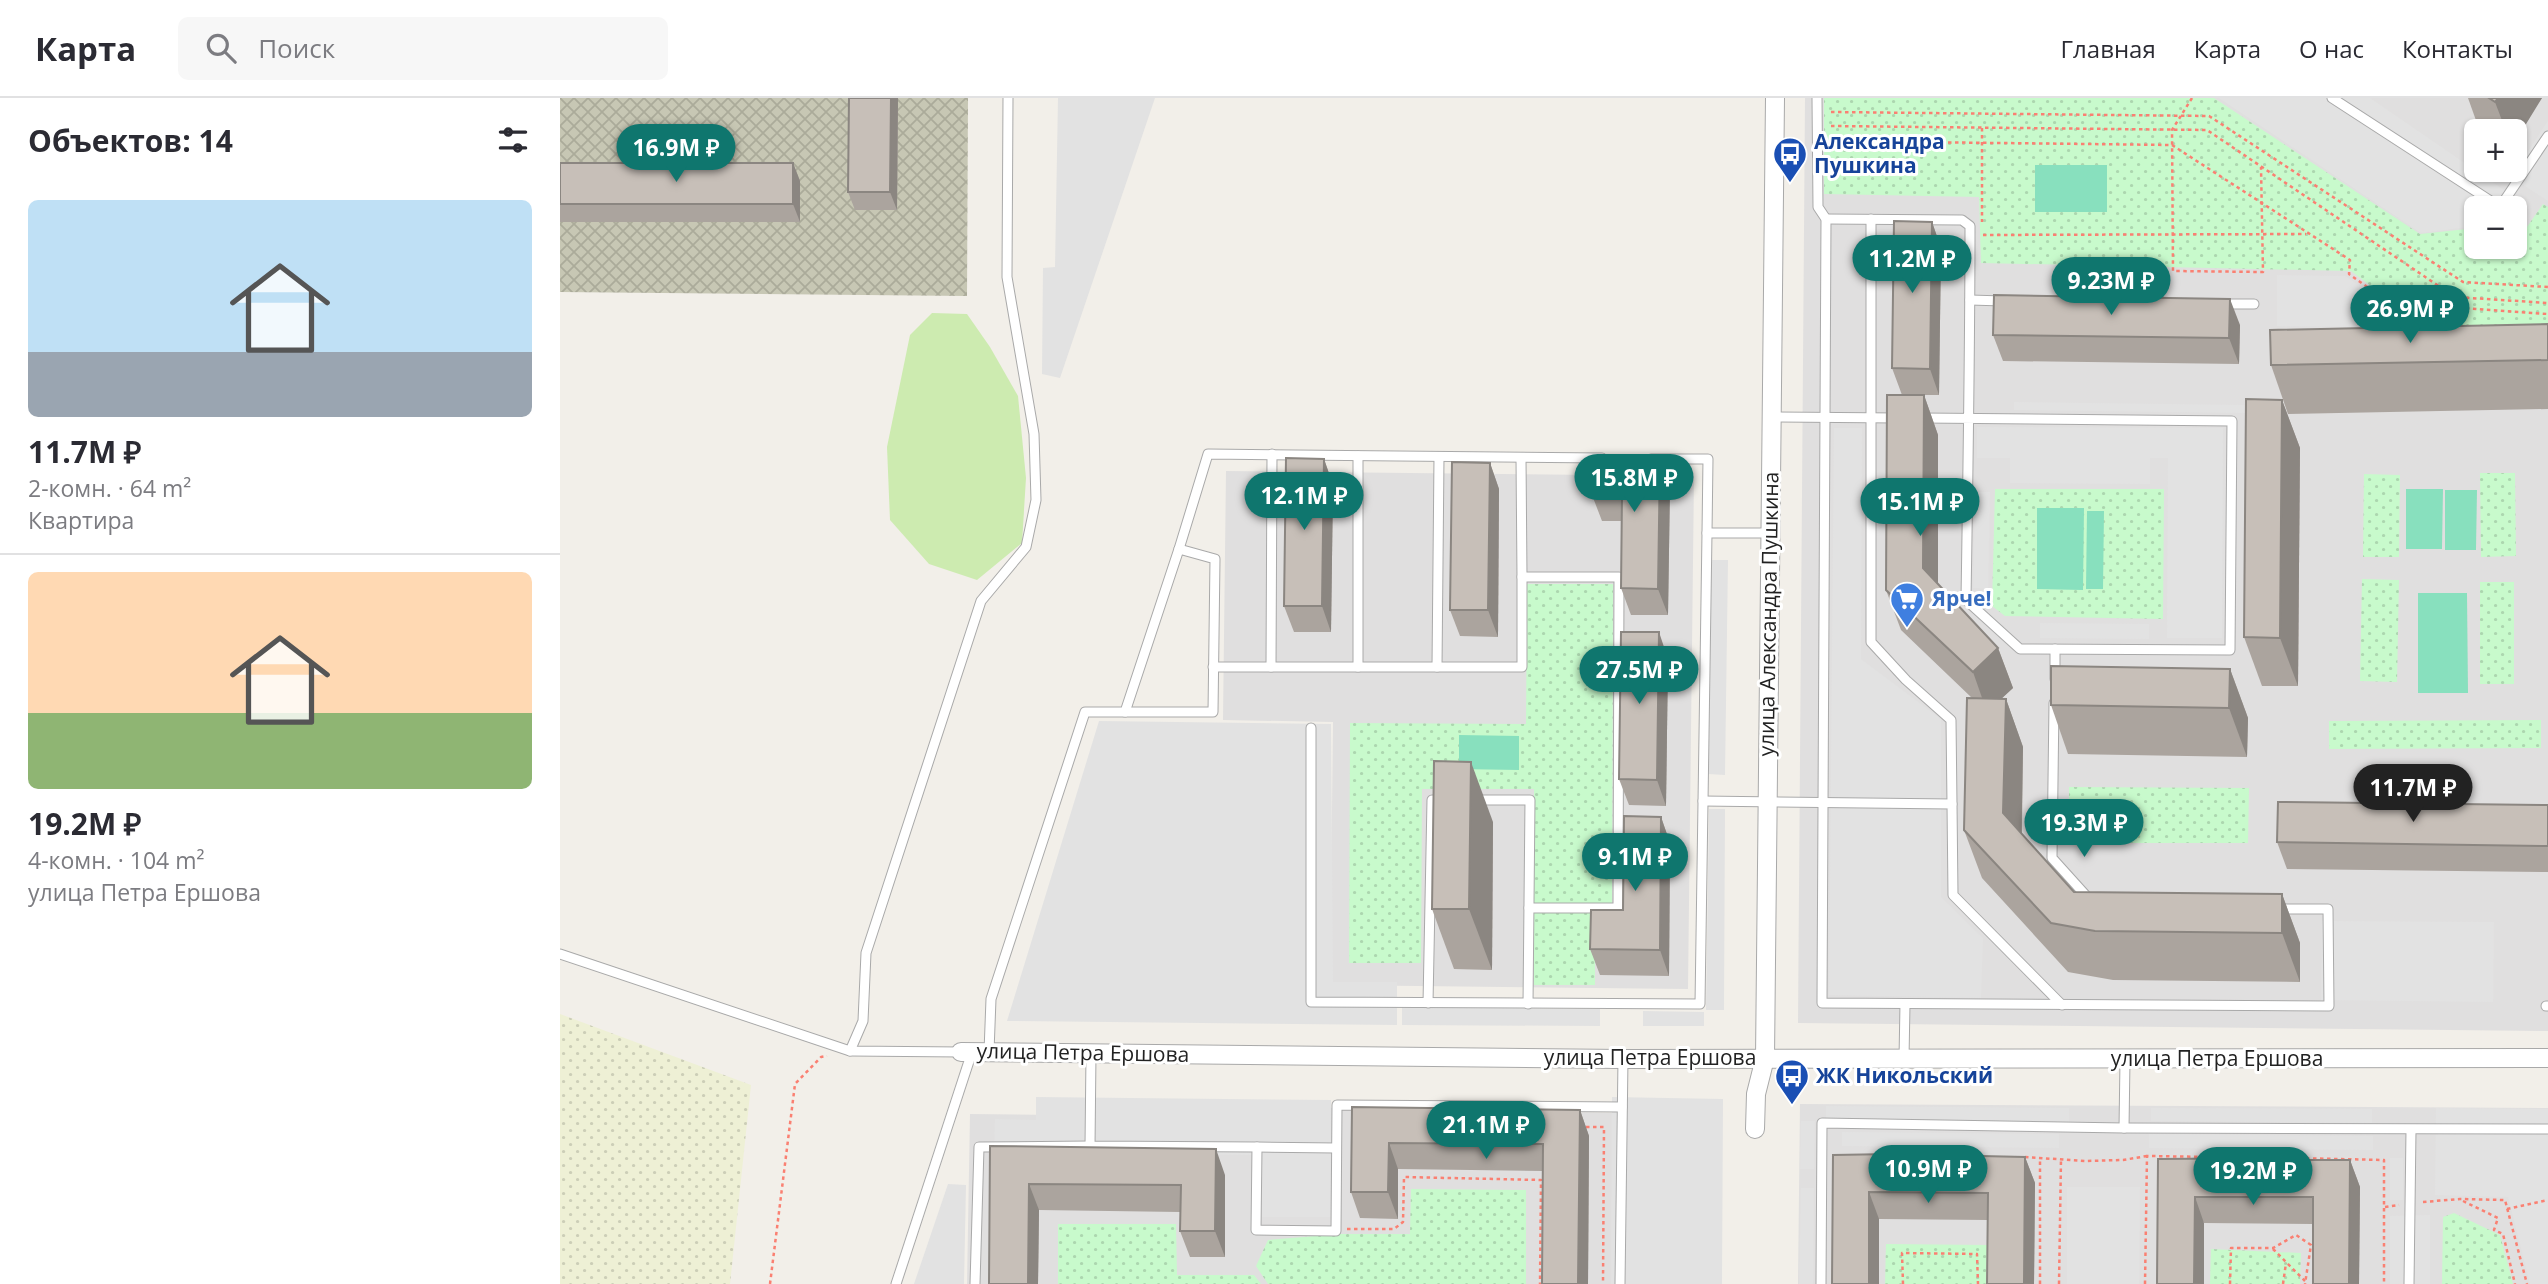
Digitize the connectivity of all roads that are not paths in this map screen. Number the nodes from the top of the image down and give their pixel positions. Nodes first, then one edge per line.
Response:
1 (1008, 98) edge
2 (1775, 98) edge
3 (1817, 98) edge
4 (2332, 98) edge
5 (2548, 136) edge
6 (1826, 219) junction
7 (1871, 219) junction
8 (1970, 300) junction
9 (2010, 301) edge
10 (2213, 304) edge
11 (2254, 304) dead end
12 (1771, 417) junction
13 (1825, 418) junction
14 (1870, 418) junction
15 (1968, 419) junction
16 (1272, 454) junction
17 (1358, 456) junction
18 (1439, 457) junction
19 (1521, 458) junction
20 (1615, 458) edge
21 (1641, 459) edge
22 (1707, 533) junction
23 (1769, 533) junction
24 (1179, 549) junction
25 (1522, 577) junction
26 (2055, 649) junction
27 (1213, 667) junction
28 (1271, 667) junction
29 (1358, 667) junction
30 (1437, 667) junction
31 (1125, 712) junction
32 (1311, 729) dead end
33 (1703, 801) junction
34 (1767, 802) junction
35 (1823, 803) junction
36 (1952, 804) junction
37 (2096, 907) edge
38 (1529, 908) junction
39 (2274, 909) edge
40 (560, 954) edge
41 (1428, 1003) junction
42 (1528, 1004) junction
43 (1905, 1004) junction
44 (2062, 1005) junction
45 (850, 1051) junction
46 (974, 1052) junction
47 (1091, 1054) junction
48 (1765, 1058) junction
49 (2548, 1058) edge
50 (1623, 1059) junction
51 (1904, 1059) junction
52 (2124, 1060) junction
53 (1622, 1107) junction
54 (2124, 1128) junction
55 (1755, 1129) dead end
56 (2548, 1129) edge
57 (2411, 1130) junction
58 (1090, 1146) junction
59 (1257, 1147) junction
60 (1336, 1149) junction
61 (896, 1284) edge
62 (975, 1284) edge
63 (1620, 1284) edge
64 (1821, 1284) edge
65 (2409, 1284) edge

1 - 45 lane
2 - 12 street, улица Александра Пушкина
3 - 6 lane
4 - 5 lane
6 - 7 lane
6 - 13 lane
7 - 8 lane
7 - 14 lane
8 - 9 lane
8 - 15 lane
10 - 11 lane
12 - 13 lane
12 - 23 street, улица Александра Пушкина
13 - 14 lane
13 - 35 lane
14 - 15 lane
14 - 36 lane
15 - 26 lane
15 - 26 lane
16 - 17 lane
16 - 24 lane
16 - 28 lane
17 - 18 lane
17 - 29 lane
18 - 19 lane
18 - 30 lane
19 - 20 lane
19 - 25 lane
21 - 22 lane
22 - 23 lane
22 - 33 lane
23 - 34 street, улица Александра Пушкина
24 - 27 lane
24 - 31 lane
25 - 30 lane
25 - 38 lane
26 - 37 lane
27 - 28 lane
27 - 31 lane
28 - 29 lane
29 - 30 lane
31 - 46 lane
32 - 41 lane
33 - 34 lane
33 - 42 lane
34 - 35 lane
34 - 48 street, улица Александра Пушкина
35 - 36 lane
35 - 43 lane
36 - 44 lane
38 - 41 lane
38 - 42 lane
39 - 44 lane
40 - 45 lane
41 - 42 lane
43 - 44 lane
43 - 51 lane
45 - 46 lane
46 - 47 street, улица Петра Ершова
46 - 61 lane
47 - 50 street, улица Петра Ершова
47 - 58 lane
48 - 50 street, улица Петра Ершова
48 - 51 street, улица Петра Ершова
48 - 55 street, улица Александра Пушкина
49 - 52 street, улица Петра Ершова
50 - 53 lane
51 - 52 street, улица Петра Ершова
52 - 54 lane
53 - 60 lane
53 - 63 lane
54 - 57 lane
54 - 64 lane
56 - 57 lane
57 - 65 lane
58 - 59 lane
58 - 62 lane
59 - 60 lane
59 - 60 lane

